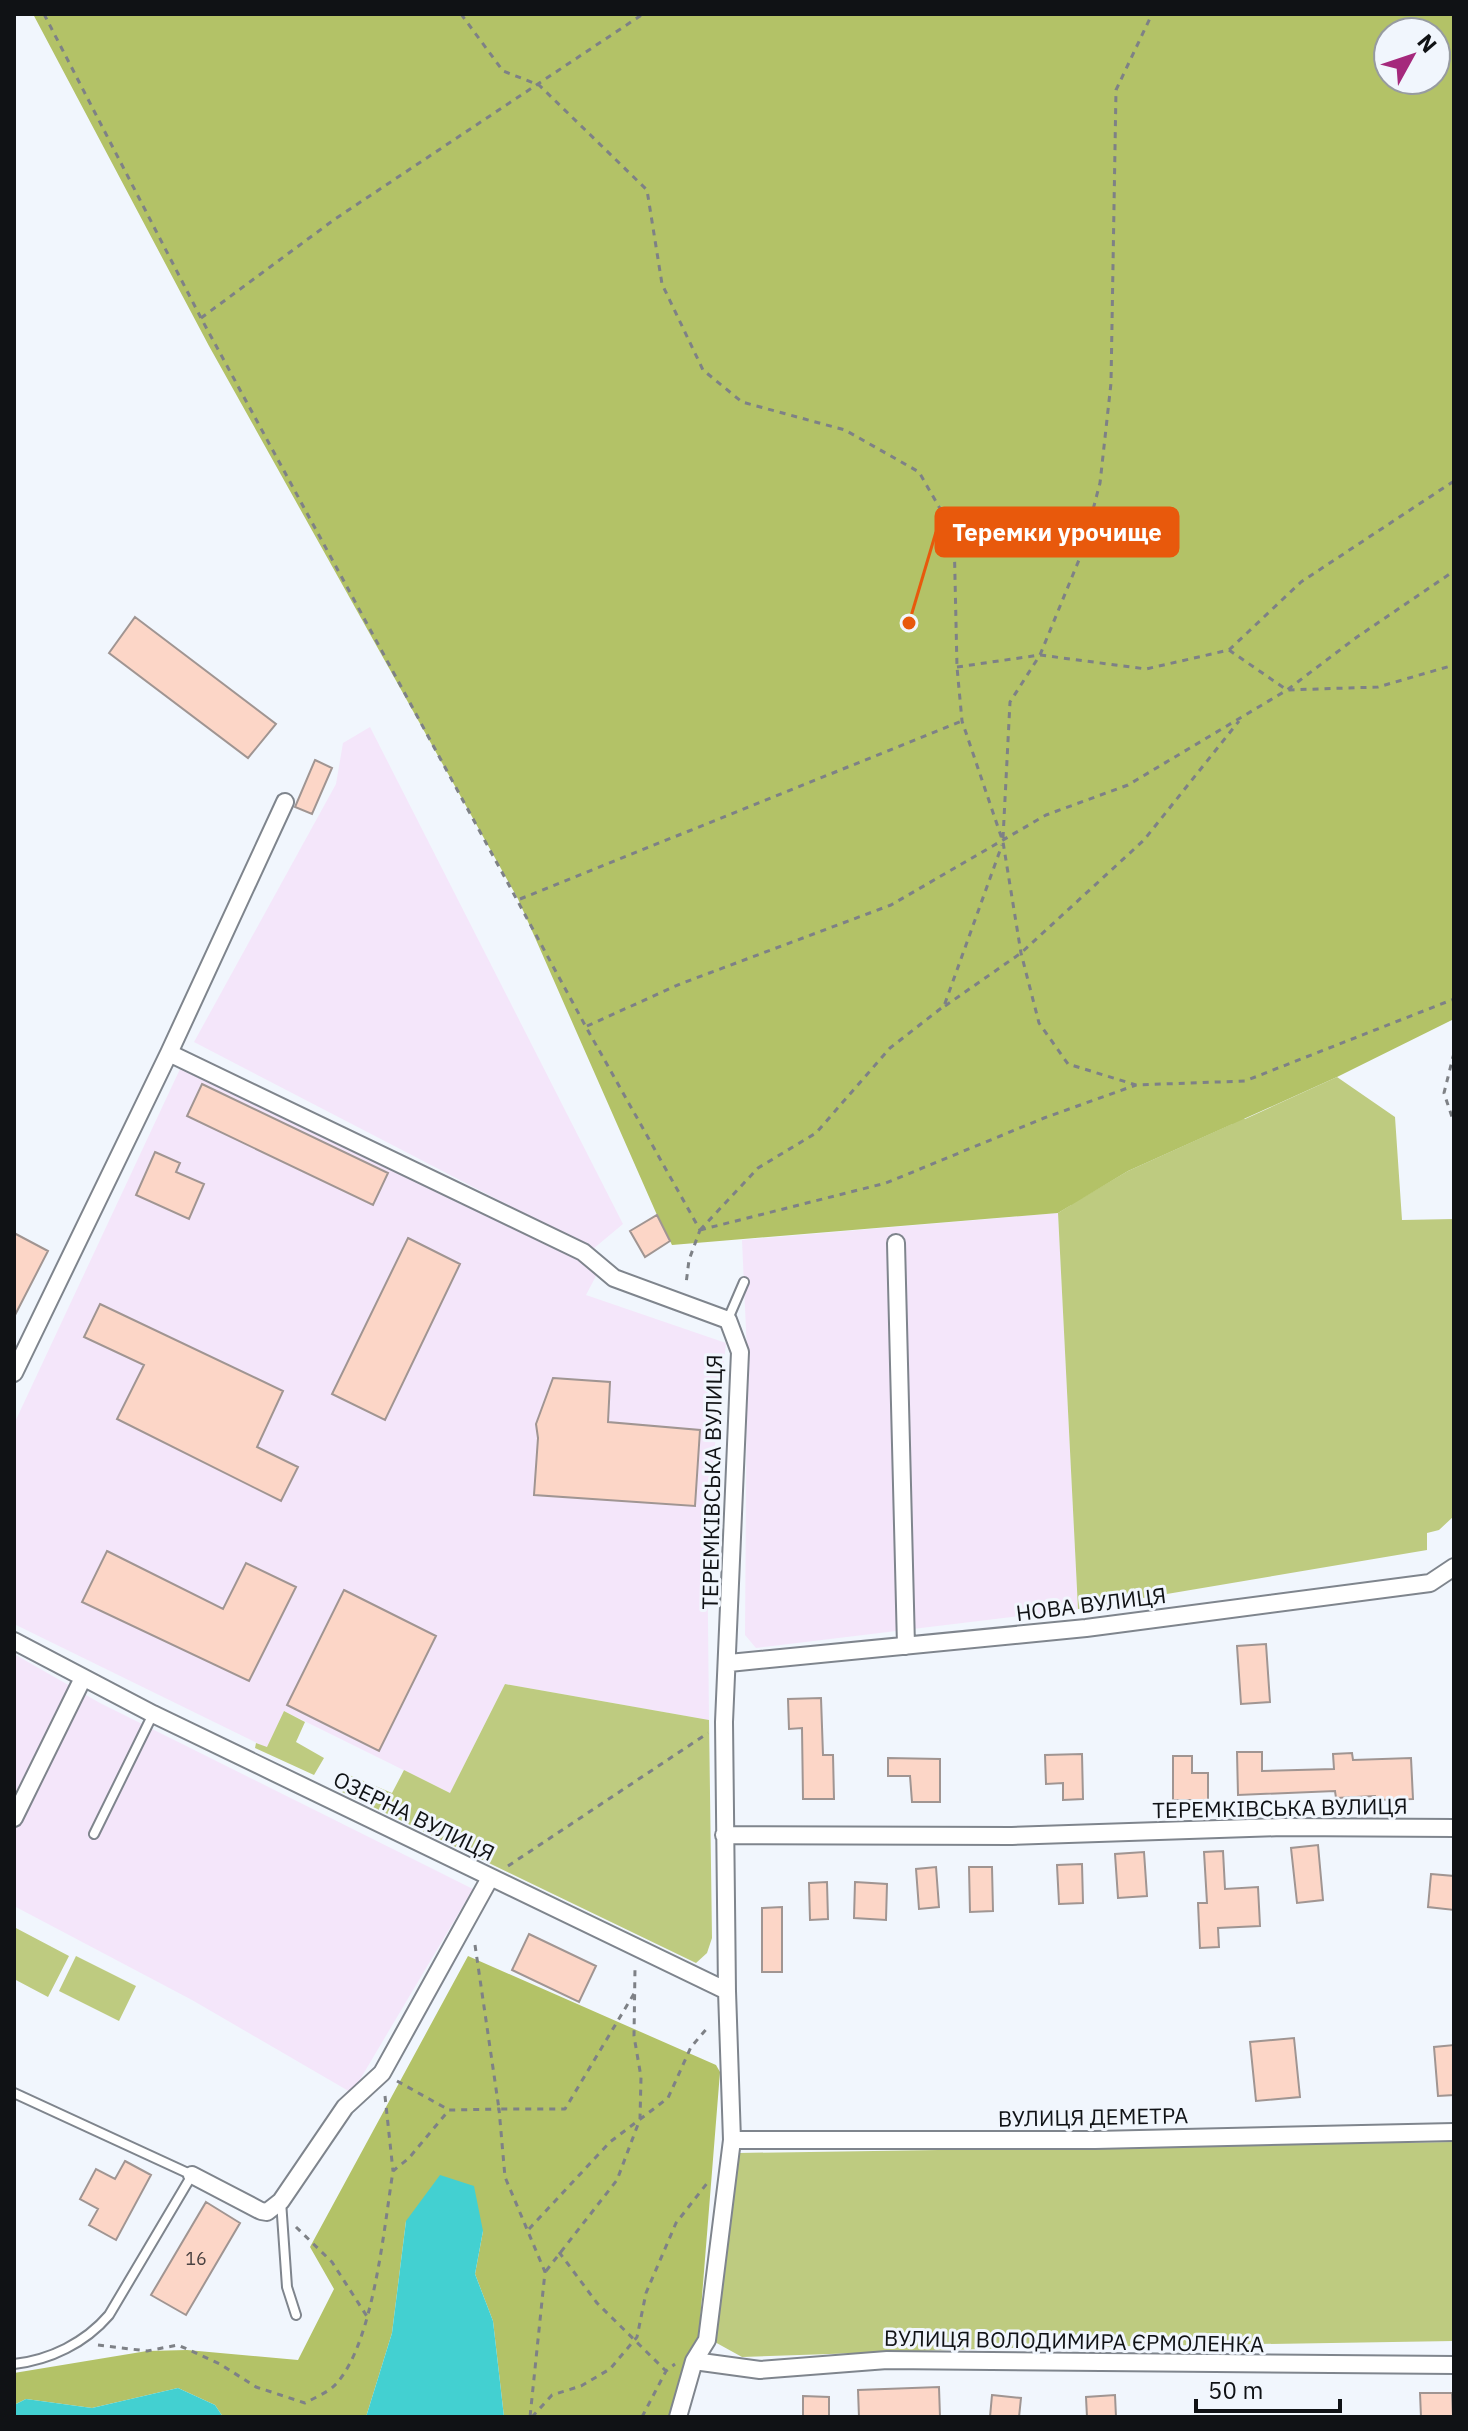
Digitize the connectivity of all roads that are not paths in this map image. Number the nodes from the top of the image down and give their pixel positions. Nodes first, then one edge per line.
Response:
1 (285, 802) dead end
2 (169, 1053) junction
3 (896, 1243) dead end
4 (744, 1282) dead end
5 (728, 1320) junction
6 (14, 1373) edge
7 (1454, 1567) edge
8 (14, 1641) edge
9 (906, 1646) junction
10 (729, 1663) junction
11 (83, 1678) junction
12 (153, 1714) junction
13 (14, 1818) edge
14 (1454, 1828) edge
15 (94, 1834) dead end
16 (724, 1835) junction
17 (490, 1878) junction
18 (727, 1999) junction
19 (14, 2093) edge
20 (1454, 2132) edge
21 (732, 2140) junction
22 (192, 2175) junction
23 (282, 2208) junction
24 (296, 2315) dead end
25 (694, 2361) junction
26 (14, 2364) edge
27 (1454, 2365) edge
28 (678, 2417) edge

1 - 2 street
2 - 5 street
2 - 6 street
3 - 9 street
4 - 5 lane
5 - 10 street, ТЕРЕМКІВСЬКА ВУЛИЦЯ
7 - 9 street, НОВА ВУЛИЦЯ
8 - 11 street, ОЗЕРНА ВУЛИЦЯ
9 - 10 street, НОВА ВУЛИЦЯ
10 - 16 street, ТЕРЕМКІВСЬКА ВУЛИЦЯ
11 - 12 street, ОЗЕРНА ВУЛИЦЯ
11 - 13 street
12 - 15 lane
12 - 17 street, ОЗЕРНА ВУЛИЦЯ
14 - 16 street, ТЕРЕМКІВСЬКА ВУЛИЦЯ
16 - 18 street, ТЕРЕМКІВСЬКА ВУЛИЦЯ
17 - 18 street, ОЗЕРНА ВУЛИЦЯ
17 - 23 street
18 - 21 street, ТЕРЕМКІВСЬКА ВУЛИЦЯ
19 - 22 lane
20 - 21 street, ВУЛИЦЯ ДЕМЕТРА
21 - 25 street, ТЕРЕМКІВСЬКА ВУЛИЦЯ
22 - 23 street
22 - 26 lane
23 - 24 lane
25 - 27 street, ВУЛИЦЯ ВОЛОДИМИРА ЄРМОЛЕНКА
25 - 28 street, ТЕРЕМКІВСЬКА ВУЛИЦЯ

